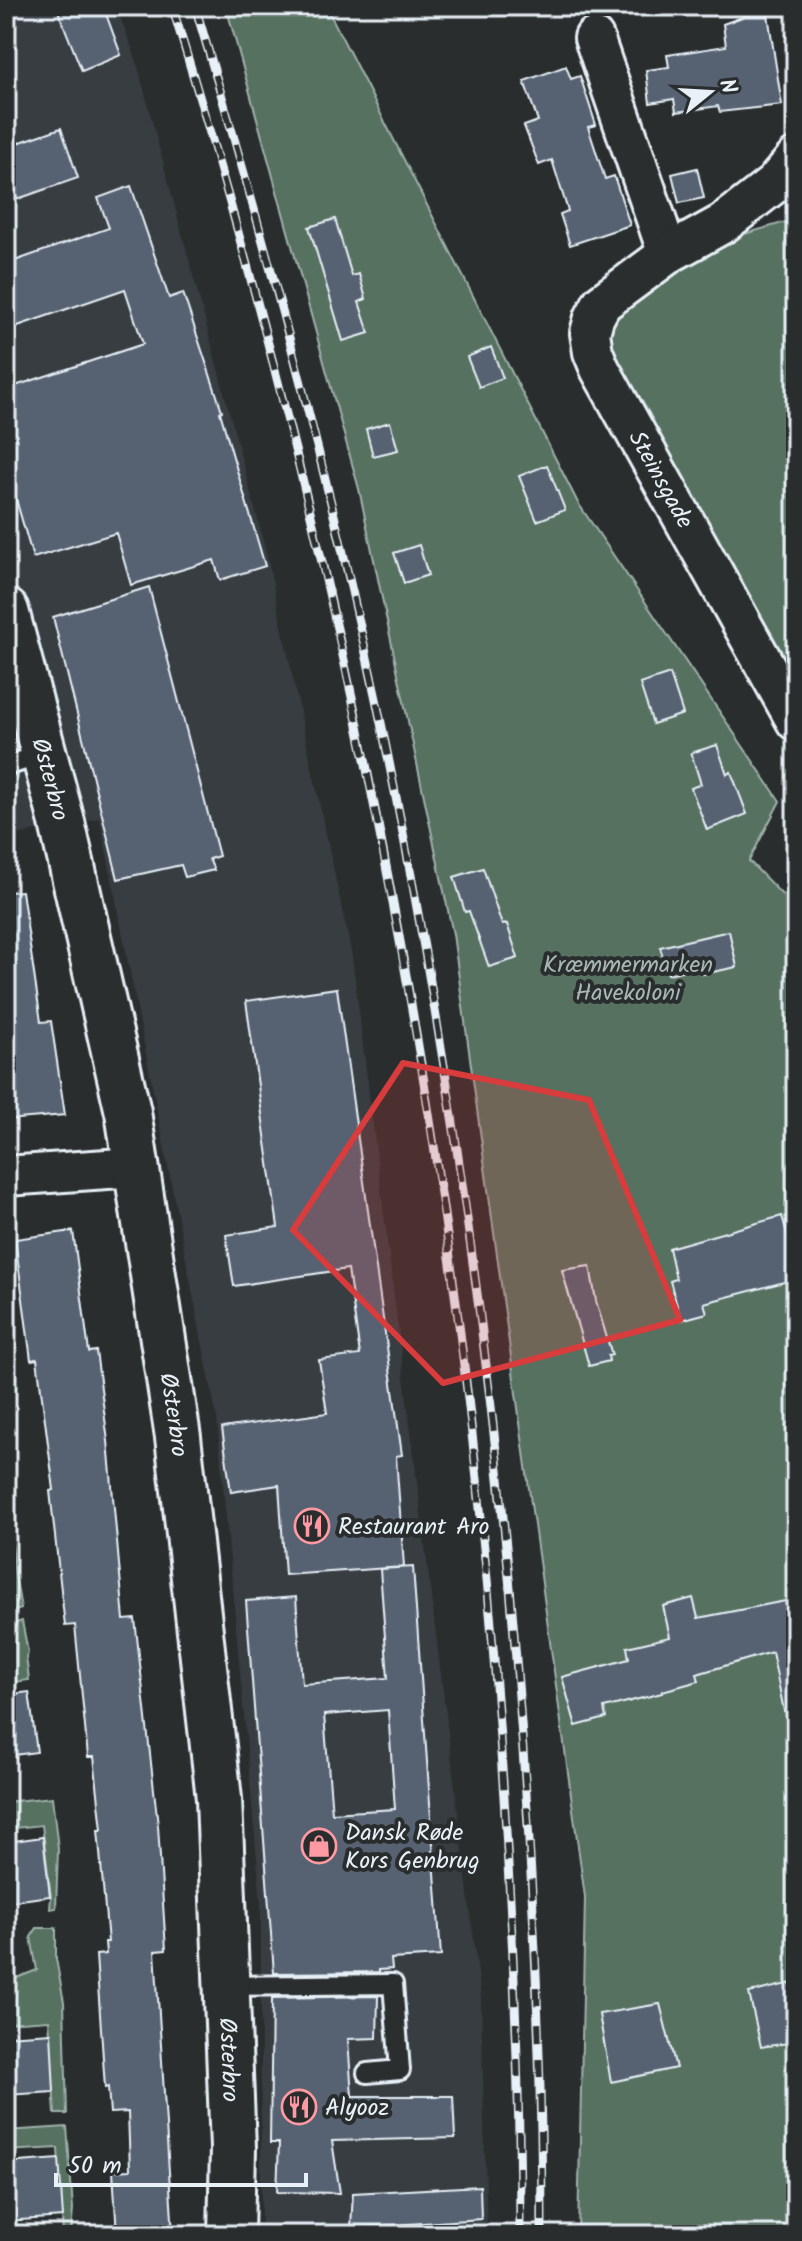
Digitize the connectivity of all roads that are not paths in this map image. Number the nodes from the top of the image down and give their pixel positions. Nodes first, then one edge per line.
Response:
1 (594, 38) dead end
2 (796, 158) edge
3 (668, 254) junction
4 (6, 611) edge
5 (796, 721) edge
6 (25, 760) edge
7 (136, 1167) junction
8 (6, 1176) edge
9 (226, 1986) junction
10 (367, 2073) dead end
11 (231, 2235) edge

1 - 3 street
2 - 3 street, Steinsgade
3 - 5 street, Steinsgade
4 - 6 street, Østerbro
6 - 7 street, Østerbro
7 - 8 street
7 - 9 street, Østerbro
9 - 10 lane
9 - 11 street, Østerbro

